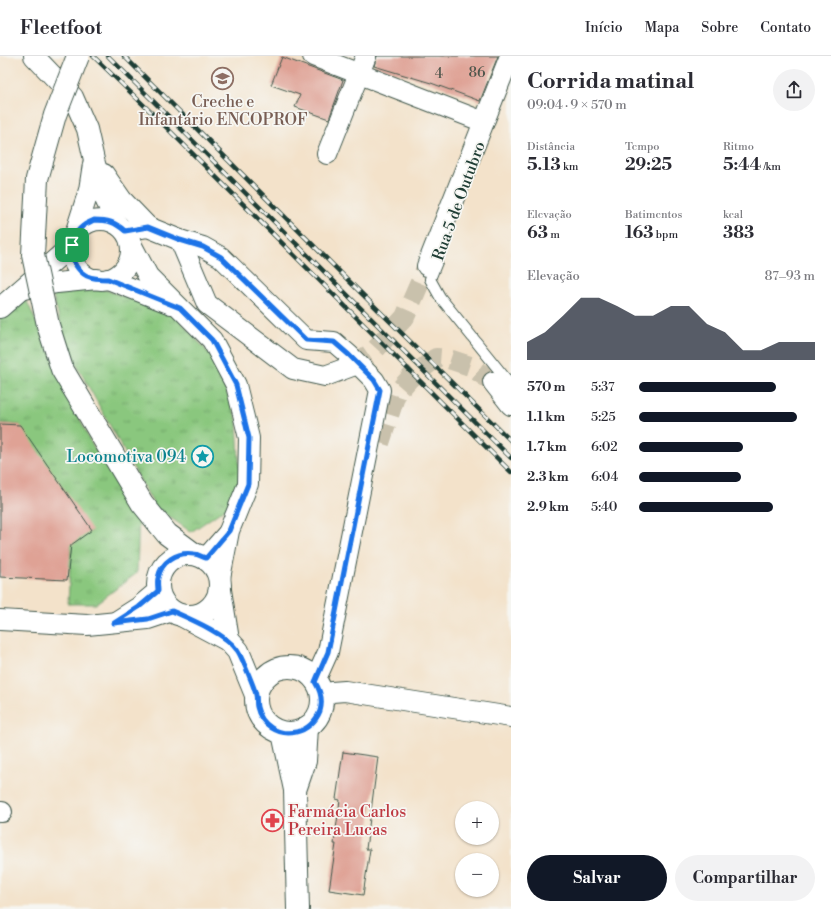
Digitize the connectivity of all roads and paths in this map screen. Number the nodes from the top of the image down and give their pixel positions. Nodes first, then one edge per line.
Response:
1 (34, 56) edge
2 (78, 56) edge
3 (313, 56) edge
4 (510, 56) edge
5 (363, 65) edge
6 (484, 122) junction
7 (327, 154) dead end
8 (94, 160) junction
9 (148, 227) junction
10 (124, 233) junction
11 (74, 239) junction
12 (180, 240) junction
13 (428, 272) joint
14 (102, 279) junction
15 (22, 290) junction
16 (0, 308) edge
17 (180, 308) junction
18 (352, 366) tunnel mouth
19 (502, 384) edge
20 (511, 405) edge
21 (380, 443) tunnel mouth
22 (142, 503) junction
23 (229, 531) junction
24 (200, 556) junction
25 (220, 584) junction
26 (158, 585) junction
27 (177, 613) junction
28 (0, 620) edge
29 (114, 623) junction
30 (233, 645) junction
31 (328, 652) junction
32 (282, 668) junction
33 (318, 690) junction
34 (256, 695) junction
35 (511, 717) edge
36 (307, 727) junction
37 (283, 733) junction
38 (295, 790) junction
39 (298, 909) edge

1 - 8 street
2 - 22 main road, bridge
3 - 5 street
4 - 6 street, Rua 5 de Outubro
5 - 6 street
5 - 7 street
6 - 13 street, Rua 5 de Outubro
8 - 9 street
8 - 10 street
8 - 11 street
9 - 10 street
9 - 12 street
10 - 11 street
10 - 14 street
10 - 17 street
11 - 14 street
11 - 15 street
12 - 18 street
12 - 31 street
13 - 19 lane
14 - 15 street
14 - 17 street
15 - 16 street
17 - 23 street
19 - 20 street
21 - 31 street
22 - 24 main road
22 - 26 main road
23 - 24 street
23 - 25 street
24 - 25 main road
24 - 26 main road
25 - 27 main road
25 - 30 main road
26 - 27 main road
26 - 29 street
27 - 29 street
27 - 30 main road
28 - 29 street
30 - 32 main road
30 - 34 main road
31 - 33 street
32 - 33 main road
32 - 34 main road
33 - 35 street
33 - 36 main road
34 - 37 main road
36 - 37 main road
36 - 38 main road
37 - 38 main road
38 - 39 main road

